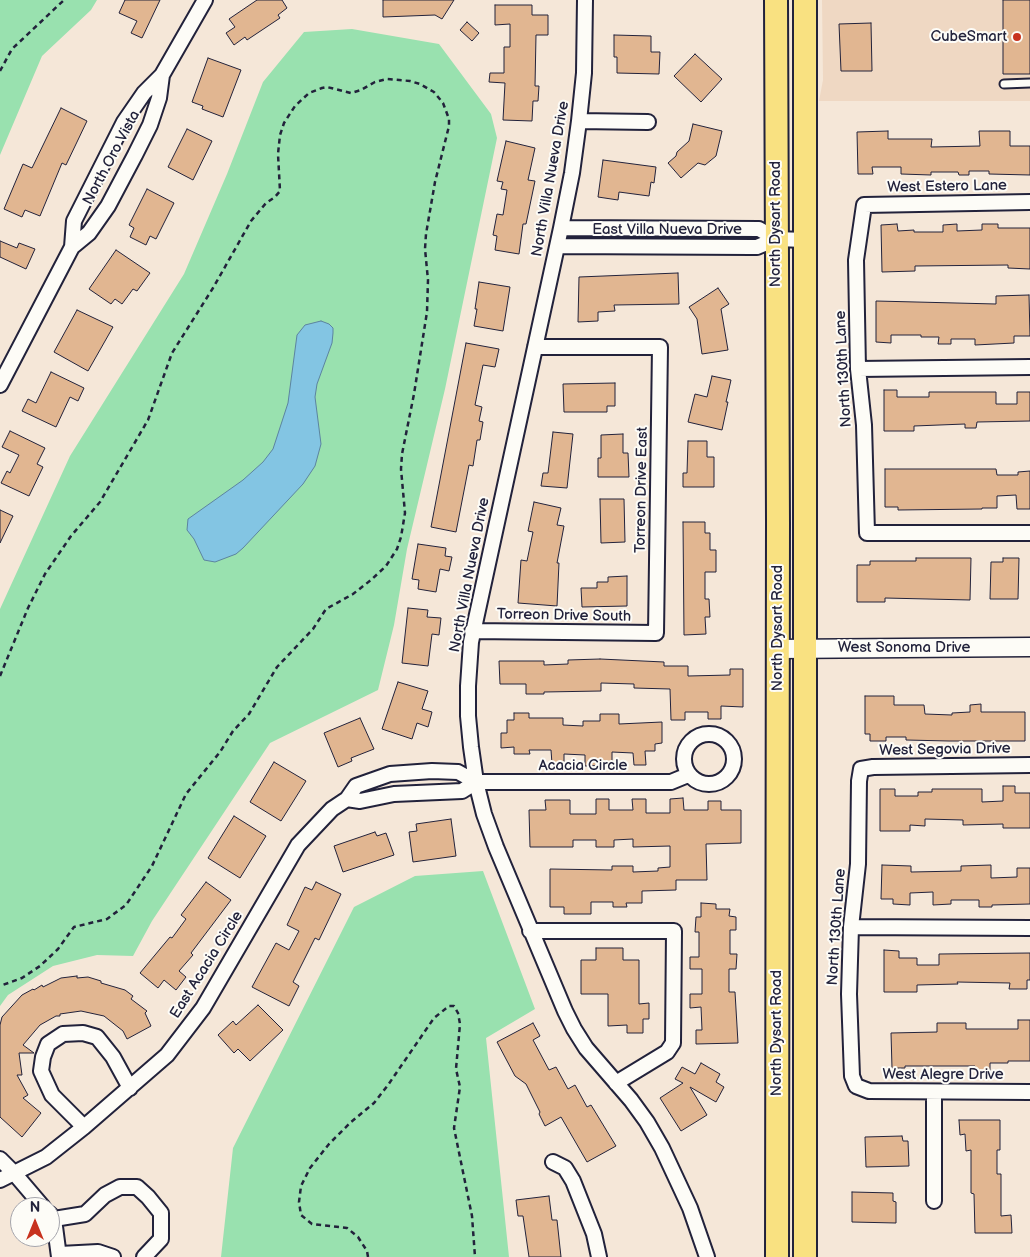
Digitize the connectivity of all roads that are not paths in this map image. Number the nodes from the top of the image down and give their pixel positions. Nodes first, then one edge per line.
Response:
1 (205, 0) edge
2 (585, 0) edge
3 (776, 0) edge
4 (805, 0) edge
5 (162, 75) junction
6 (1030, 83) edge
7 (1004, 84) dead end
8 (579, 121) junction
9 (648, 122) dead end
10 (1030, 202) edge
11 (864, 205) joint
12 (561, 228) junction
13 (776, 240) junction
14 (804, 240) junction
15 (557, 246) junction
16 (72, 247) junction
17 (535, 347) junction
18 (1030, 367) edge
19 (858, 369) junction
20 (0, 385) edge
21 (1030, 533) edge
22 (472, 631) junction
23 (656, 633) joint
24 (1030, 647) edge
25 (778, 649) junction
26 (804, 649) junction
27 (1030, 765) edge
28 (861, 769) joint
29 (688, 775) dead end
30 (476, 782) junction
31 (346, 799) junction
32 (851, 927) junction
33 (1030, 928) edge
34 (530, 931) junction
35 (616, 1083) junction
36 (856, 1086) joint
37 (130, 1088) junction
38 (934, 1092) junction
39 (1030, 1092) edge
40 (84, 1127) junction
41 (0, 1159) edge
42 (553, 1162) dead end
43 (14, 1173) junction
44 (0, 1180) edge
45 (34, 1197) edge
46 (934, 1201) dead end
47 (60, 1216) edge
48 (59, 1255) edge
49 (113, 1257) edge
50 (144, 1257) edge
51 (599, 1257) edge
52 (707, 1257) edge
53 (777, 1257) edge
54 (804, 1257) edge

1 - 5 street, North Oro Vista
2 - 8 street, North Villa Nueva Drive
3 - 13 main road, North Dysart Road
4 - 14 main road, North Dysart Road
5 - 16 street, North Oro Vista
5 - 16 street, North Oro Vista
6 - 7 lane
8 - 9 street
8 - 12 street, North Villa Nueva Drive
10 - 11 street, West Estero Lane
11 - 19 street, North 130th Lane
12 - 13 street, East Villa Nueva Drive
12 - 15 street, North Villa Nueva Drive
13 - 14 street, East Villa Nueva Drive
13 - 15 street, East Villa Nueva Drive
13 - 25 main road, North Dysart Road
14 - 26 main road, North Dysart Road
15 - 17 street, North Villa Nueva Drive
16 - 20 street, North Oro Vista
17 - 22 street, North Villa Nueva Drive
17 - 23 street, Torreon Drive East
18 - 19 street
19 - 21 street, North 130th Lane
22 - 23 street, Torreon Drive South
22 - 30 street, North Villa Nueva Drive
24 - 26 street, West Sonoma Drive
25 - 26 street, West Sonoma Drive
25 - 53 main road, North Dysart Road
26 - 54 main road, North Dysart Road
27 - 28 street, West Segovia Drive
28 - 32 street, North 130th Lane
29 - 30 street, Acacia Circle
30 - 31 street
30 - 31 street, East Acacia Circle
30 - 34 street, North Villa Nueva Drive
31 - 37 street, East Acacia Circle
32 - 33 street
32 - 36 street, North 130th Lane
34 - 35 street, North Villa Nueva Drive
34 - 35 street
35 - 52 street, North Villa Nueva Drive
36 - 38 street, West Alegre Drive
37 - 40 street, East Acacia Circle
37 - 40 street
38 - 39 street, West Alegre Drive
38 - 46 street
40 - 43 street, East Acacia Circle
41 - 43 street
42 - 51 street
43 - 44 street, East Acacia Circle
43 - 45 street
47 - 50 street
48 - 49 street

